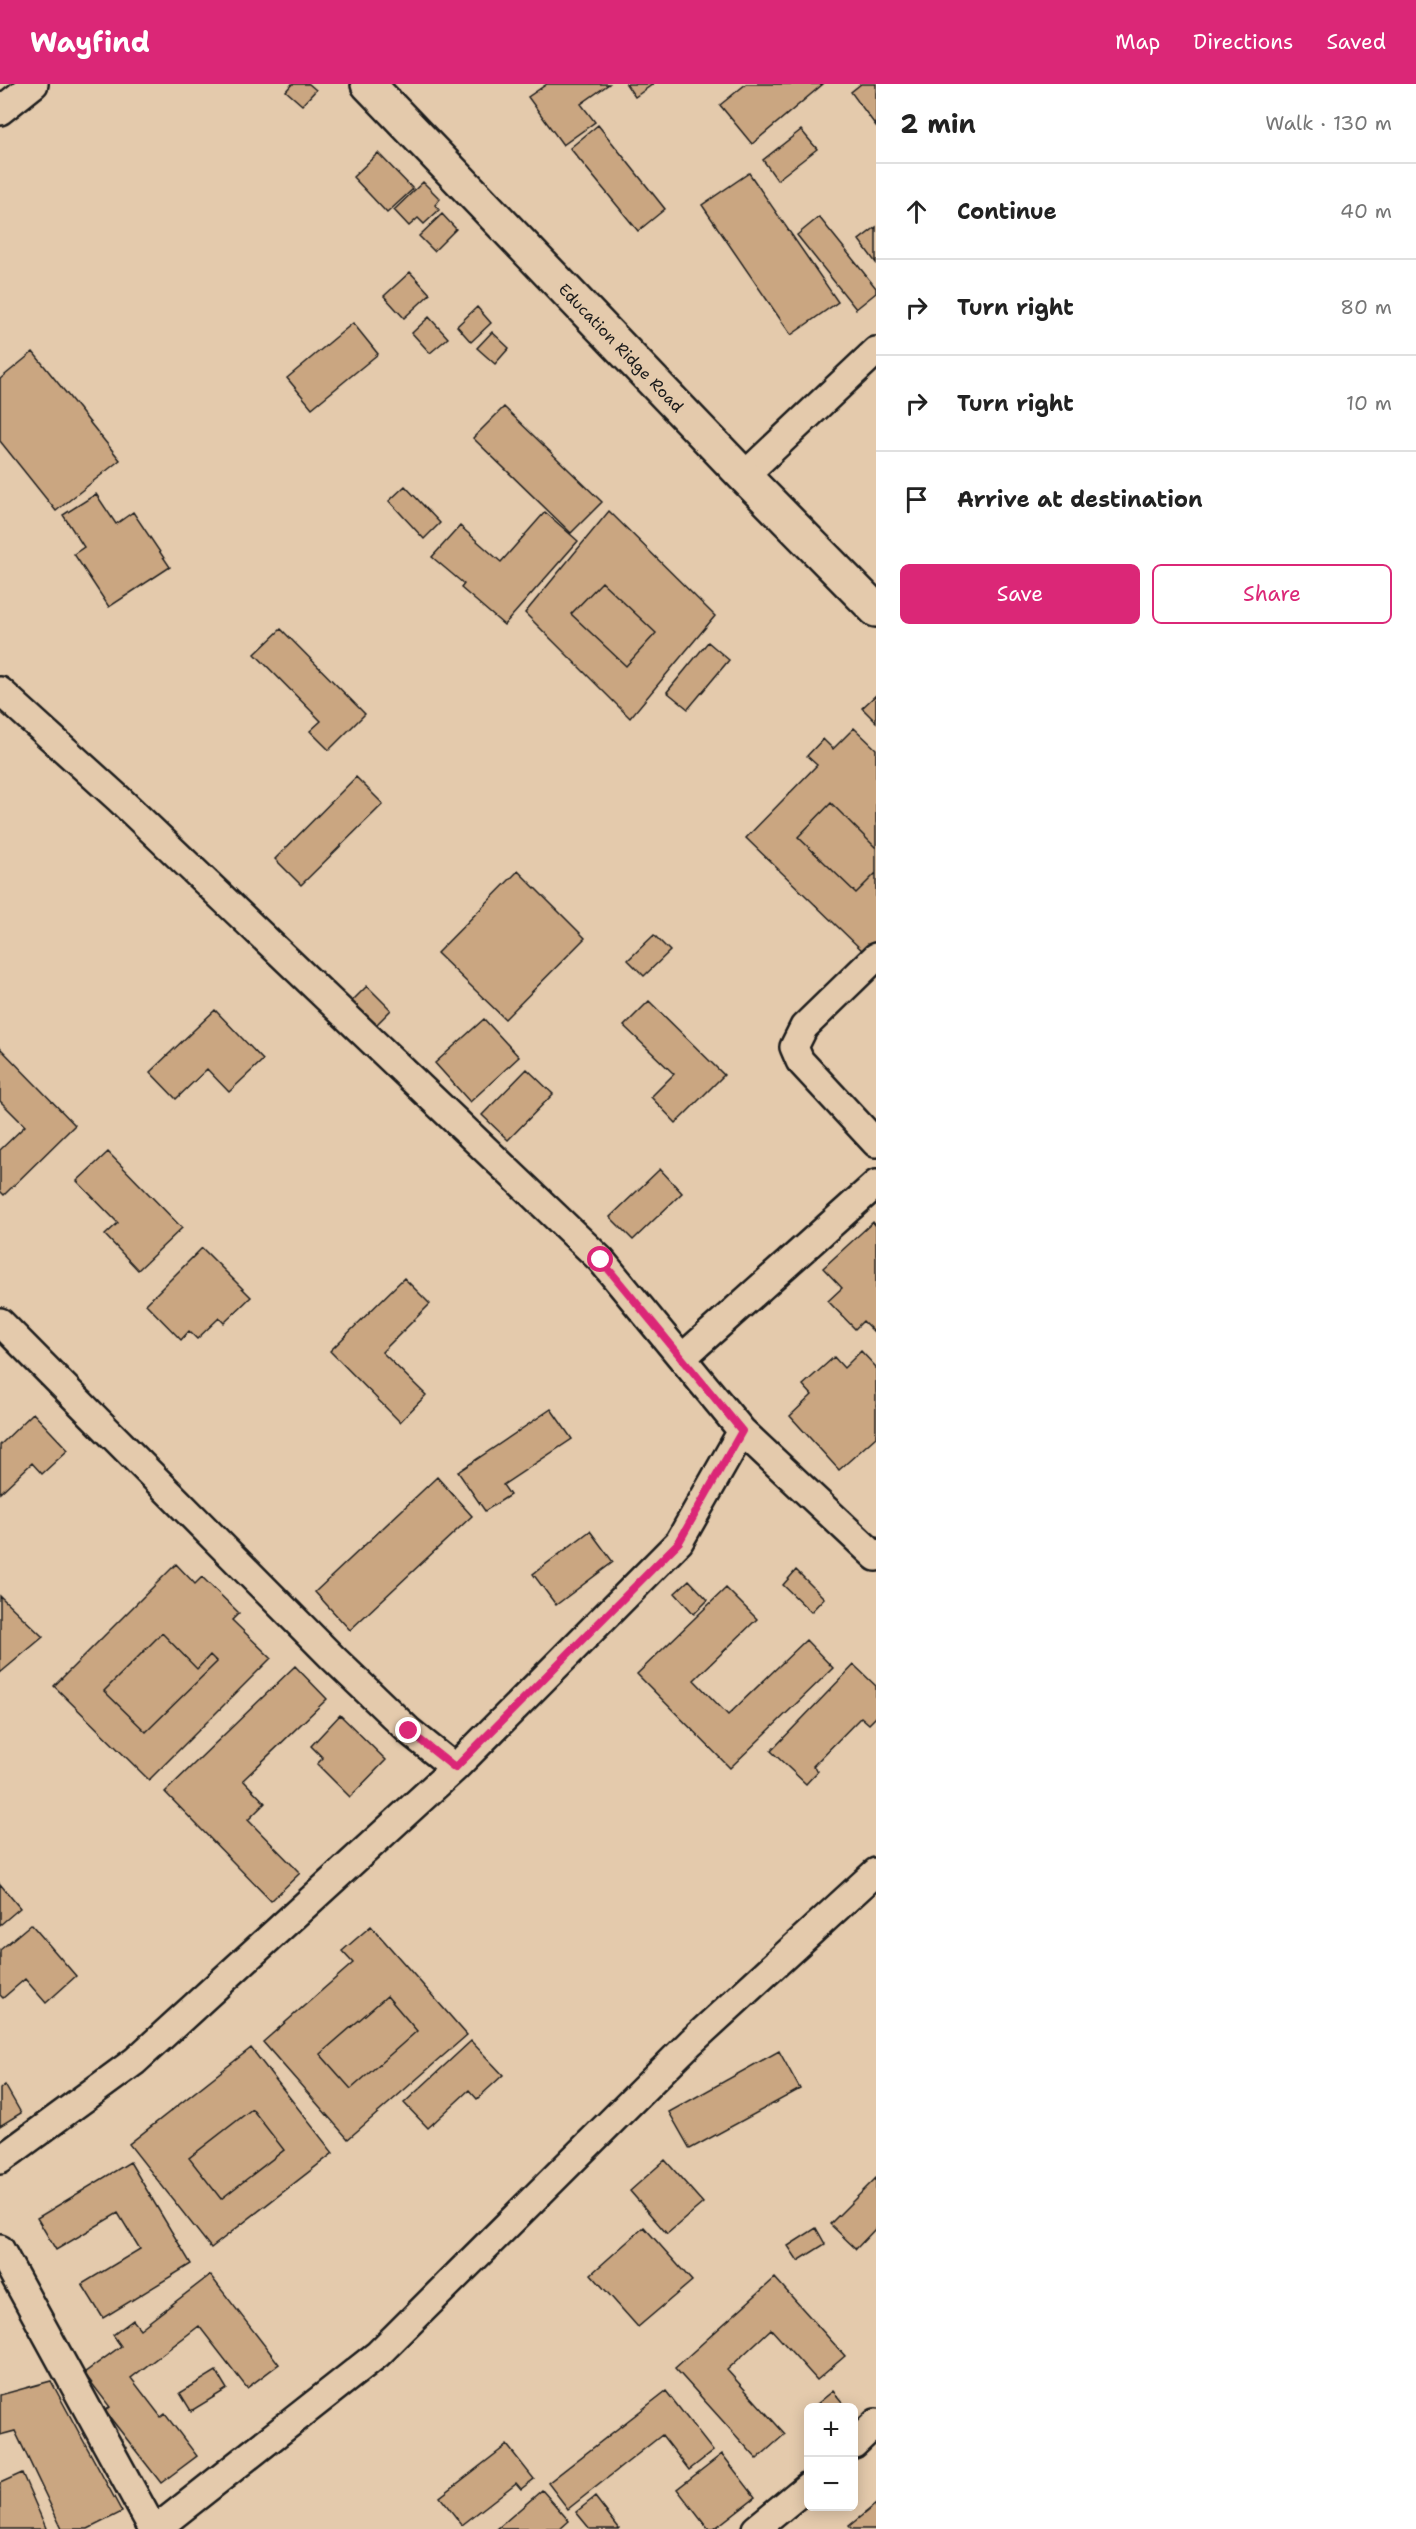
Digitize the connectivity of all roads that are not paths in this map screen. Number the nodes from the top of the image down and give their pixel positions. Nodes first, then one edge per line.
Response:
1 (34, 84) edge
2 (368, 84) edge
3 (0, 111) edge
4 (876, 351) edge
5 (744, 476) junction
6 (876, 610) edge
7 (0, 691) edge
8 (876, 957) edge
9 (876, 1143) edge
10 (876, 1184) edge
11 (0, 1322) edge
12 (682, 1359) junction
13 (742, 1431) junction
14 (876, 1557) edge
15 (455, 1768) junction
16 (876, 1872) edge
17 (0, 2160) edge
18 (0, 2249) edge
19 (876, 2423) edge
20 (858, 2440) edge
21 (804, 2489) edge
22 (154, 2529) edge
23 (756, 2529) edge

1 - 3 street
2 - 5 main road, Education Ridge Road
4 - 5 street
5 - 6 main road, Education Ridge Road
7 - 12 street
8 - 9 street
10 - 12 street
11 - 15 street
12 - 13 street
13 - 14 street
13 - 15 street
15 - 17 street
16 - 22 street
18 - 22 street
19 - 20 street
21 - 23 street

